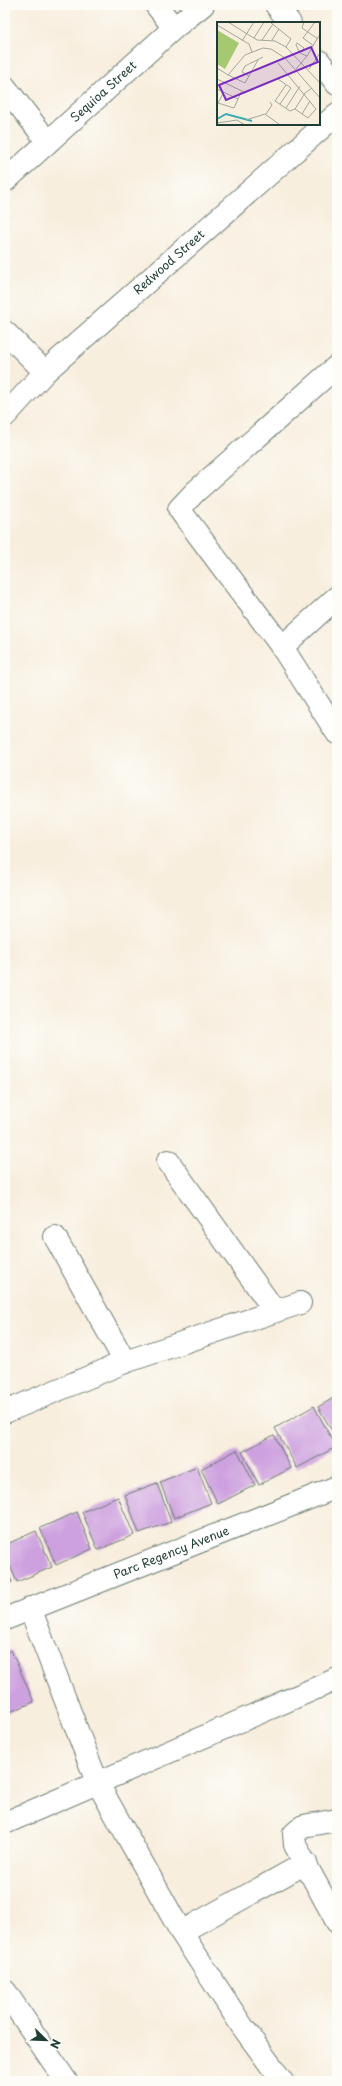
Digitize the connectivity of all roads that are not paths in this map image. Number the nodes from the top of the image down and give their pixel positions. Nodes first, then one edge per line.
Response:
1 (156, 5) edge
2 (203, 5) edge
3 (276, 5) edge
4 (289, 22) edge
5 (174, 28) junction
6 (320, 62) edge
7 (337, 84) edge
8 (5, 87) edge
9 (337, 114) edge
10 (48, 142) junction
11 (5, 181) edge
12 (5, 332) edge
13 (337, 366) edge
14 (45, 372) junction
15 (5, 416) edge
16 (337, 597) edge
17 (282, 647) junction
18 (337, 733) edge
19 (168, 1161) dead end
20 (55, 1237) dead end
21 (300, 1303) dead end
22 (274, 1310) junction
23 (125, 1362) junction
24 (5, 1412) edge
25 (337, 1487) edge
26 (30, 1608) junction
27 (5, 1619) edge
28 (337, 1680) edge
29 (97, 1782) junction
30 (337, 1820) edge
31 (5, 1823) edge
32 (306, 1863) junction
33 (337, 1922) edge
34 (181, 1932) junction
35 (5, 1991) edge
36 (66, 2081) edge
37 (282, 2081) edge

1 - 5 street
2 - 5 street, Sequioa Street
3 - 4 street
5 - 10 street, Sequioa Street
6 - 7 street
8 - 10 street
9 - 14 street, Redwood Street
10 - 11 street, Sequioa Street
12 - 14 street
13 - 17 street
14 - 15 street, Redwood Street
16 - 17 street
17 - 18 street
19 - 22 street
20 - 23 street
21 - 22 street
22 - 23 street
23 - 24 street
25 - 26 street, Parc Regency Avenue
26 - 27 street, Parc Regency Avenue
26 - 29 street
28 - 29 street
29 - 31 street
29 - 34 street
30 - 32 street
32 - 33 street
32 - 34 street
34 - 37 street
35 - 36 street

